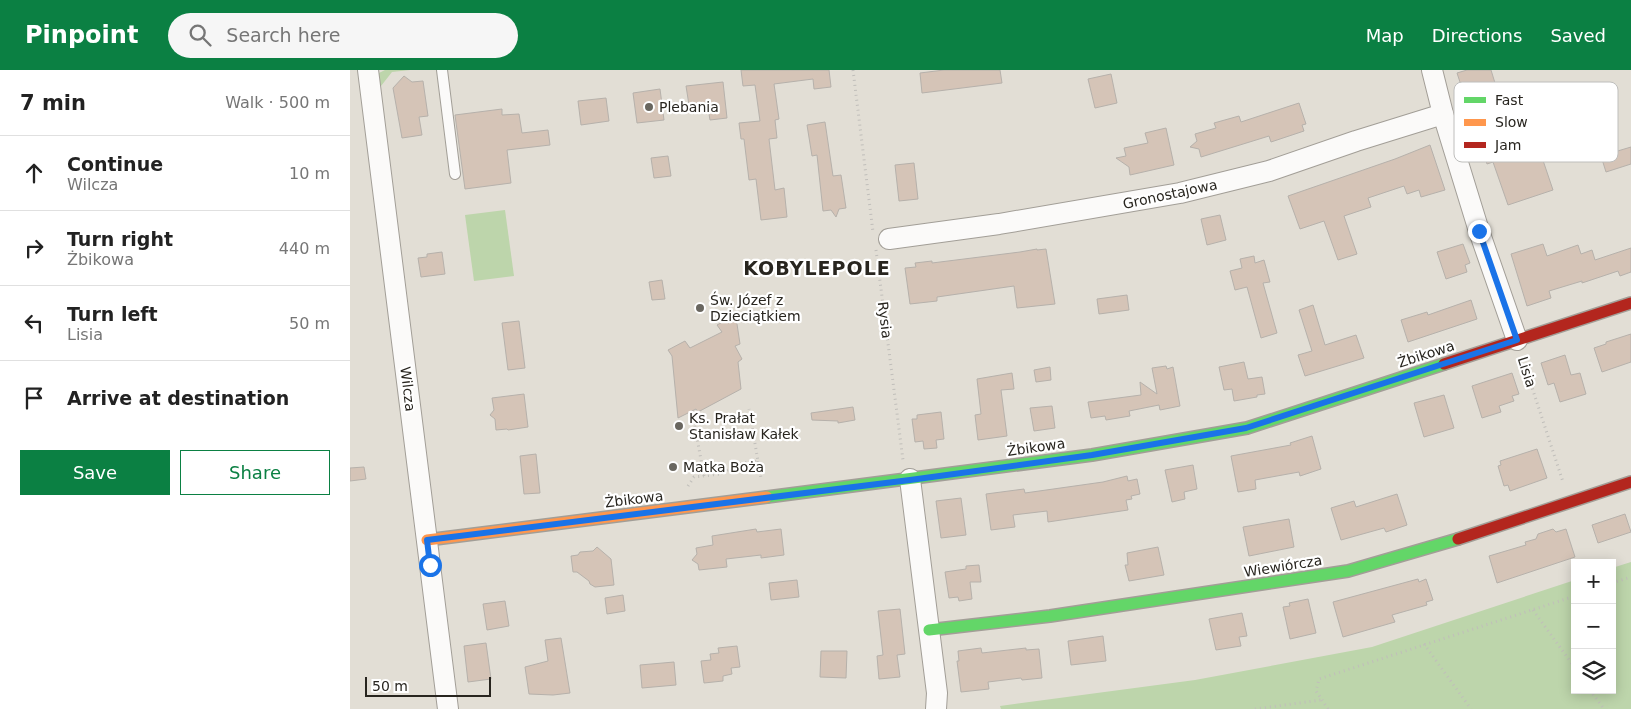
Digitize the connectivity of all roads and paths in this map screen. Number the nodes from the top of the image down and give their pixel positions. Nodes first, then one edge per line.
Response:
1 (368, 70) edge
2 (442, 70) edge
3 (853, 70) edge
4 (1432, 70) edge
5 (1443, 114) junction
6 (1454, 150) edge
7 (1458, 162) edge
8 (455, 174) dead end
9 (889, 239) dead end
10 (1631, 303) edge
11 (1517, 340) junction
12 (749, 409) dead end
13 (692, 411) dead end
14 (908, 480) junction
15 (1631, 482) edge
16 (1570, 503) junction
17 (427, 540) junction
18 (1631, 577) edge
19 (1616, 582) edge
20 (1571, 597) edge
21 (1533, 610) junction
22 (929, 630) junction
23 (1424, 644) junction
24 (1571, 662) edge
25 (1593, 694) edge
26 (1321, 700) junction
27 (448, 709) edge
28 (936, 709) edge
29 (1255, 709) edge
30 (1328, 709) edge
31 (1471, 709) edge
32 (1604, 709) edge

1 - 17 street, Wilcza
2 - 8 lane
3 - 14 path, Rysia
4 - 5 street, Lisia
5 - 6 street, Lisia
5 - 9 street, Gronostajowa
7 - 11 street, Lisia
10 - 11 street, Żbikowa
11 - 14 street, Żbikowa
11 - 16 path, Lisia
12 - 13 path
14 - 17 street, Żbikowa
14 - 22 street
15 - 16 street, Wiewiórcza
16 - 22 street, Wiewiórcza
17 - 27 street, Wilcza
18 - 19 path
20 - 21 path
21 - 23 path
21 - 24 path
22 - 28 street
23 - 26 path
23 - 31 path
25 - 32 path
26 - 29 path
26 - 30 path

